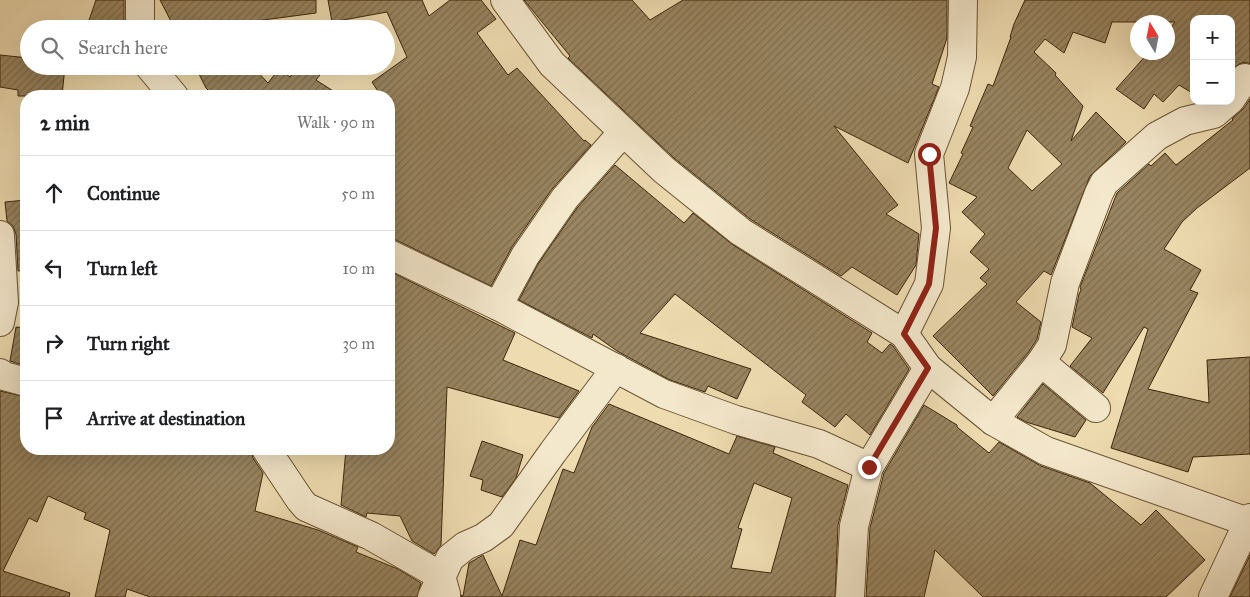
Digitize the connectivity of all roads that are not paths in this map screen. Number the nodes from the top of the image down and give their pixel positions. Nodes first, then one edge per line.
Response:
1 (140, 0) edge
2 (505, 0) edge
3 (963, 0) edge
4 (140, 20) edge
5 (156, 75) edge
6 (1237, 86) edge
7 (169, 90) edge
8 (624, 132) junction
9 (0, 235) edge
10 (395, 258) edge
11 (498, 306) junction
12 (0, 322) edge
13 (904, 334) junction
14 (1041, 362) junction
15 (616, 368) junction
16 (928, 368) junction
17 (0, 373) edge
18 (20, 380) edge
19 (1096, 408) dead end
20 (993, 421) junction
21 (270, 455) edge
22 (869, 467) junction
23 (1249, 520) edge
24 (440, 590) edge
25 (850, 597) edge
26 (1213, 597) edge

1 - 4 street
2 - 8 street
3 - 13 street
5 - 7 street
6 - 14 street
8 - 11 street
8 - 13 street
9 - 12 street
10 - 11 street
11 - 15 street
13 - 16 street
14 - 19 street
14 - 20 street
15 - 22 street
15 - 24 street
16 - 20 street
16 - 22 street
17 - 18 street
20 - 23 street
21 - 24 street
22 - 25 street
23 - 26 street

